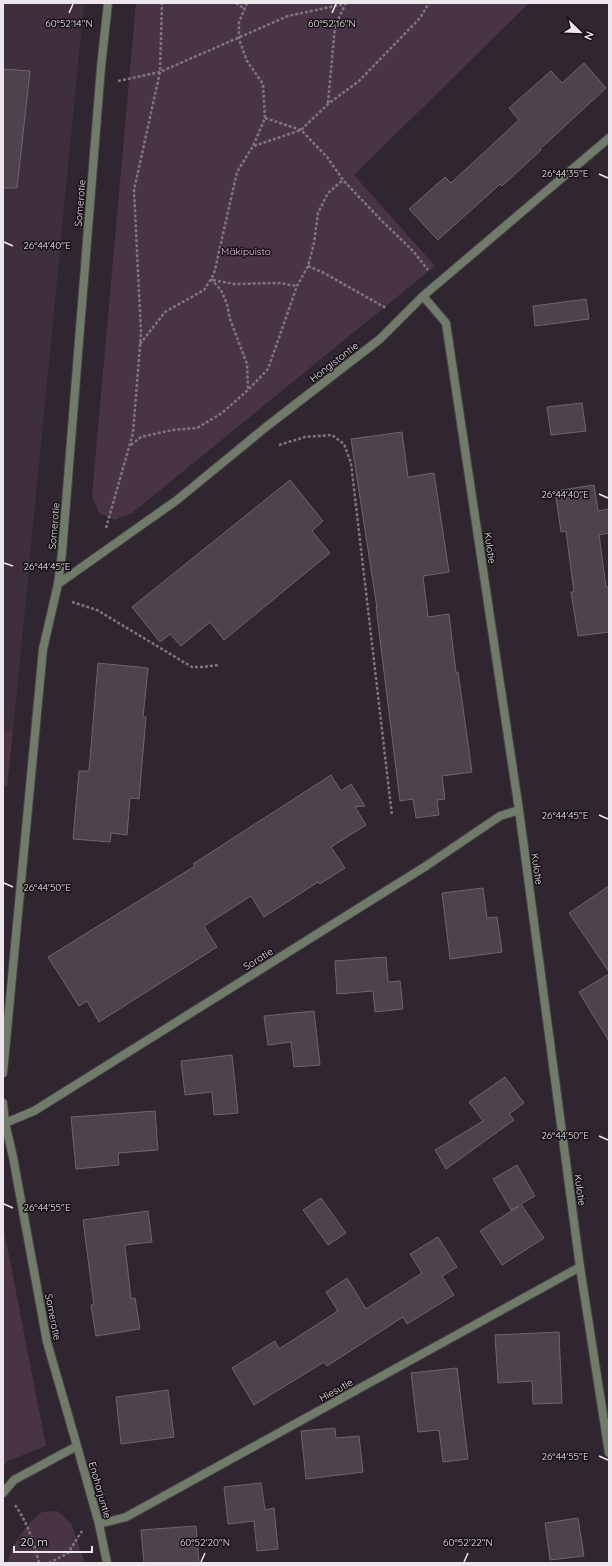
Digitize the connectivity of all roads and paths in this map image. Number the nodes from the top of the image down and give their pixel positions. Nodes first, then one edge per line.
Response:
1 (108, 3) edge
2 (162, 3) edge
3 (236, 3) edge
4 (248, 3) edge
5 (349, 3) edge
6 (429, 3) edge
7 (345, 4) edge
8 (245, 9) junction
9 (239, 39) junction
10 (160, 72) junction
11 (100, 84) junction
12 (328, 104) junction
13 (265, 118) junction
14 (301, 130) junction
15 (609, 138) edge
16 (253, 146) junction
17 (343, 180) junction
18 (308, 266) junction
19 (211, 279) junction
20 (439, 283) junction
21 (297, 286) junction
22 (423, 296) junction
23 (399, 319) junction
24 (140, 344) junction
25 (248, 390) junction
26 (130, 445) junction
27 (280, 445) dead end
28 (97, 557) junction
29 (58, 584) junction
30 (55, 598) junction
31 (218, 665) dead end
32 (519, 810) junction
33 (392, 816) dead end
34 (3, 1073) edge
35 (3, 1103) edge
36 (5, 1123) junction
37 (580, 1267) junction
38 (77, 1446) junction
39 (609, 1453) edge
40 (4, 1492) edge
41 (95, 1510) junction
42 (99, 1524) junction
43 (39, 1563) edge
44 (50, 1563) edge
45 (108, 1563) edge

1 - 11 street, Somerotie
2 - 10 path
3 - 8 path
4 - 8 path
5 - 7 path
6 - 12 path
7 - 9 path
7 - 12 path
8 - 9 path
9 - 10 path
9 - 13 path
10 - 11 path
10 - 24 path
11 - 29 street, Somerotie
12 - 14 path
13 - 14 path
13 - 16 path
14 - 16 path
14 - 17 path
15 - 20 street, Hongistontie
16 - 19 path
17 - 18 path
17 - 20 path
18 - 21 path
18 - 23 path
19 - 21 path
19 - 24 path
19 - 25 path
20 - 22 street, Hongistontie
21 - 25 path
22 - 23 street, Hongistontie
22 - 32 street, Kulotie
23 - 28 street, Hongistontie
24 - 26 path
25 - 26 path
26 - 28 path
27 - 33 path
28 - 29 street, Hongistontie
29 - 30 street, Somerotie
30 - 31 path
30 - 34 street, Somerotie
32 - 36 street, Soratie
32 - 37 street, Kulotie
35 - 36 street, Somerotie
36 - 38 street, Somerotie
37 - 39 street, Kulotie
37 - 42 street, Hiesutie
38 - 40 street
38 - 41 street, Enoharjuntie
40 - 43 path
41 - 42 street, Enoharjuntie
41 - 44 path
42 - 45 street, Enoharjuntie

